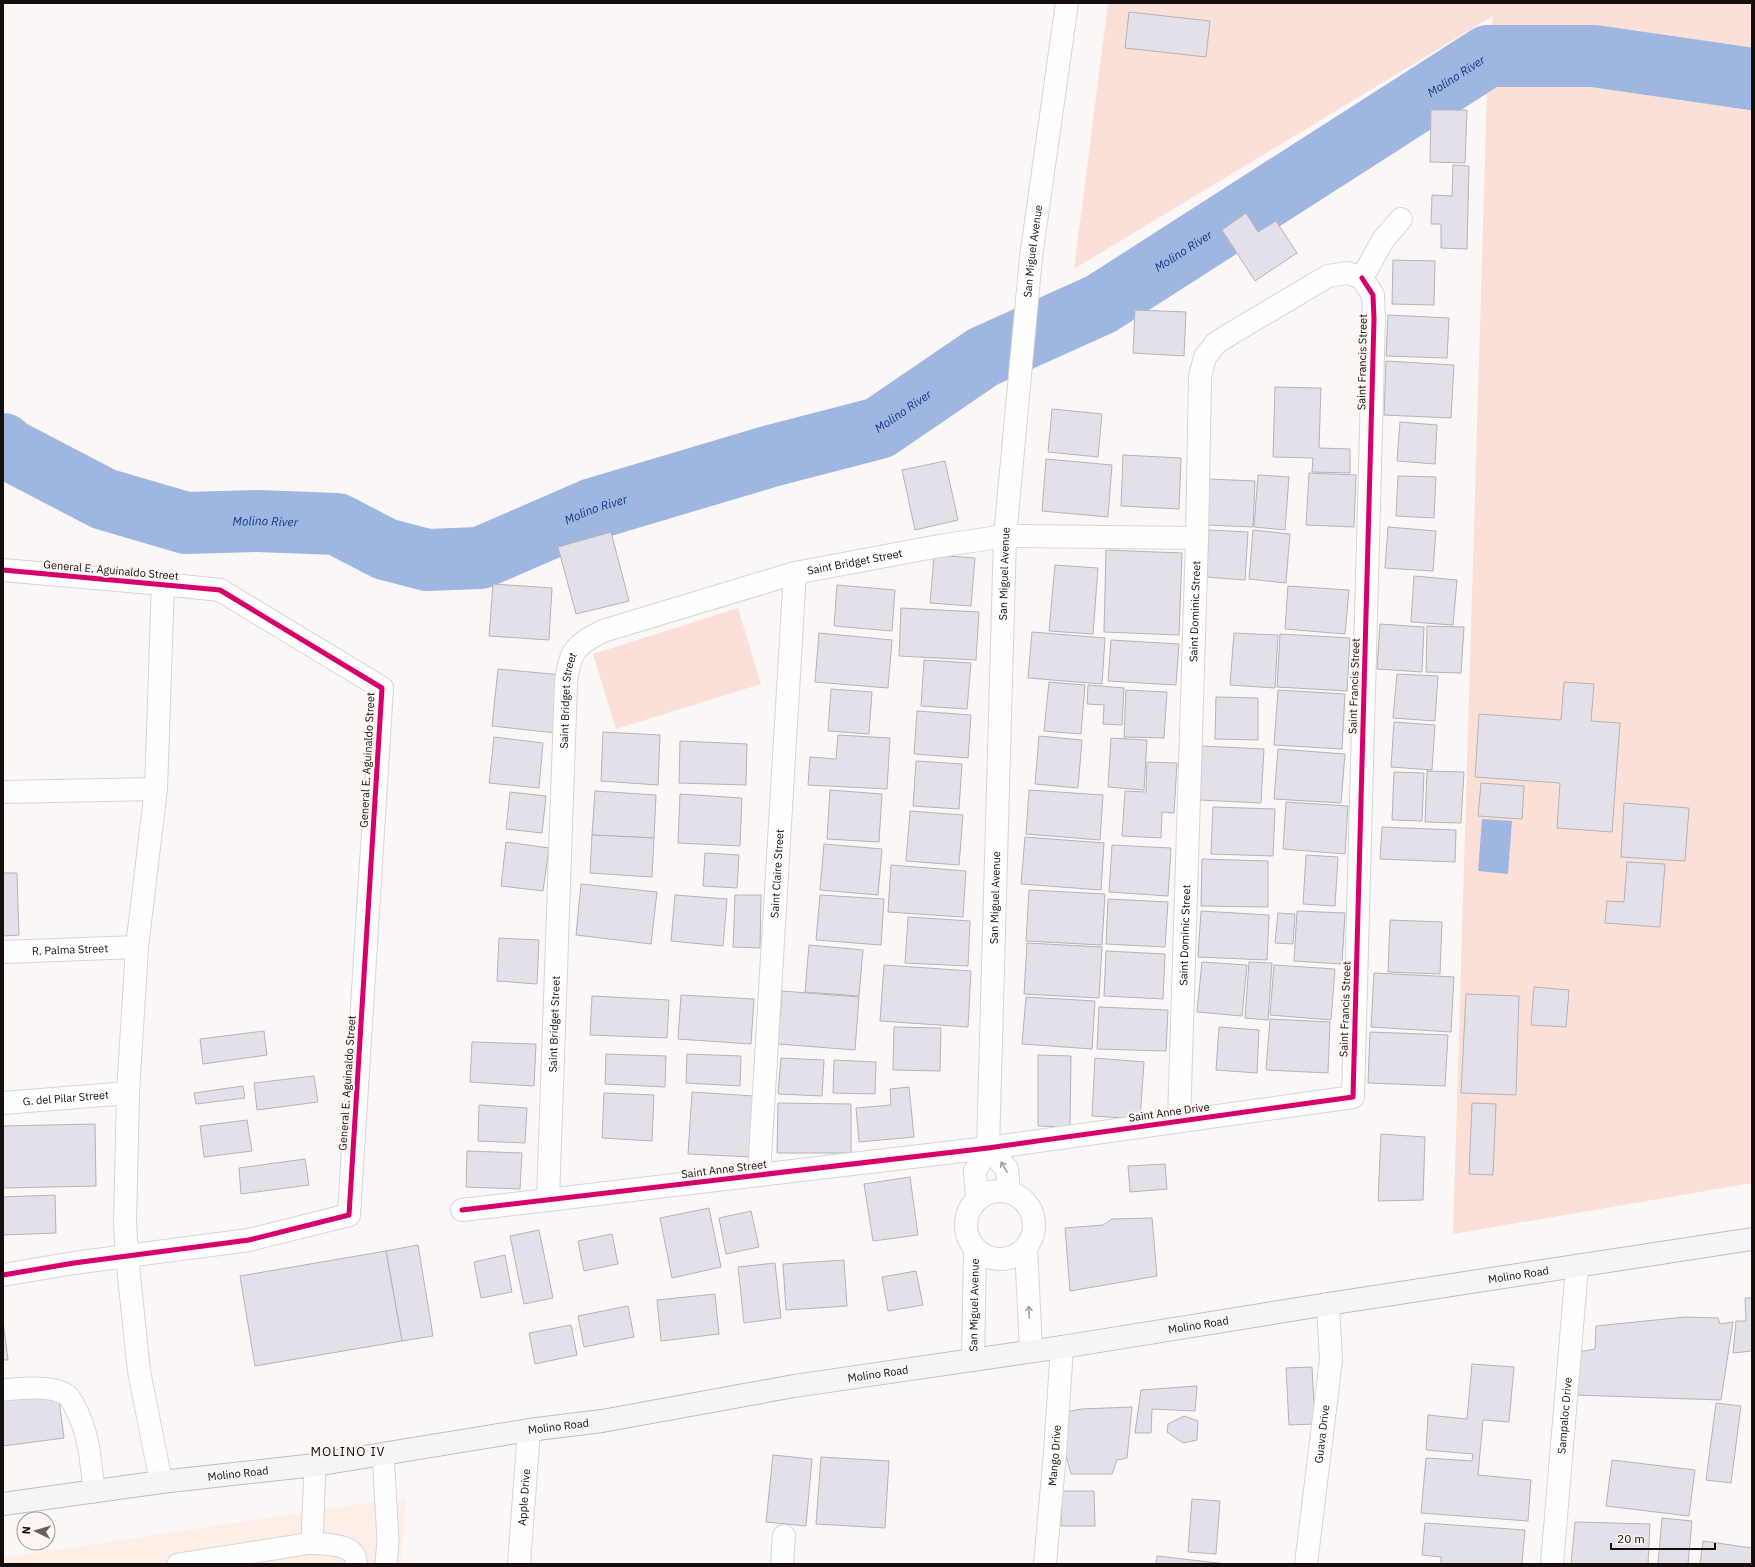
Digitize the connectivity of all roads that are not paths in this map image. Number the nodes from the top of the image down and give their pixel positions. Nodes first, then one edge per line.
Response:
1 (1067, 3) edge
2 (1401, 219) dead end
3 (1362, 278) junction
4 (1005, 536) junction
5 (1197, 538) junction
6 (3, 570) edge
7 (795, 573) junction
8 (163, 584) junction
9 (156, 789) junction
10 (3, 792) edge
11 (137, 947) junction
12 (3, 952) edge
13 (128, 1093) junction
14 (1353, 1097) joint
15 (3, 1103) edge
16 (1179, 1121) junction
17 (988, 1148) junction
18 (759, 1175) junction
19 (1009, 1192) junction
20 (977, 1198) junction
21 (548, 1200) junction
22 (462, 1210) dead end
23 (1752, 1239) edge
24 (1026, 1247) junction
25 (975, 1249) junction
26 (127, 1257) junction
27 (1577, 1266) junction
28 (3, 1275) edge
29 (1328, 1304) junction
30 (1062, 1347) junction
31 (1031, 1351) junction
32 (973, 1360) junction
33 (3, 1390) edge
34 (529, 1430) junction
35 (382, 1454) junction
36 (315, 1465) junction
37 (161, 1482) junction
38 (94, 1492) junction
39 (3, 1504) edge
40 (784, 1536) dead end
41 (312, 1543) junction
42 (178, 1564) edge
43 (356, 1564) edge
44 (386, 1564) edge
45 (519, 1564) edge
46 (782, 1564) edge
47 (1045, 1564) edge
48 (1306, 1564) edge
49 (1552, 1564) edge

1 - 4 street, San Miguel Avenue
2 - 3 street
3 - 5 street, Saint Dominic Street
3 - 14 street, Saint Francis Street
4 - 5 street, Saint Bridget Street
4 - 7 street, Saint Bridget Street
4 - 17 street, San Miguel Avenue
5 - 16 street, Saint Dominic Street
6 - 8 street, General E. Aguinaldo Street
7 - 18 street, Saint Claire Street
7 - 21 street, Saint Bridget Street
8 - 9 street
8 - 26 street, General E. Aguinaldo Street
9 - 10 street
9 - 11 street
11 - 12 street, R. Palma Street
11 - 13 street
13 - 15 street, G. del Pilar Street
13 - 26 street
14 - 16 street, Saint Anne Drive
16 - 17 street, Saint Anne Drive
17 - 18 street, Saint Anne Street
19 -> 17 street
17 - 20 street, San Miguel Avenue
18 - 21 street, Saint Anne Street
19 - 20 street
19 - 24 street
20 - 25 street
21 - 22 street, Saint Anne Street
23 - 27 main road, Molino Road
24 - 25 street
31 -> 24 street
25 - 32 street, San Miguel Avenue
26 - 28 street
26 - 37 street
27 - 29 main road, Molino Road
27 - 49 street, Sampaloc Drive
29 - 30 main road, Molino Road
29 - 48 street, Guava Drive
30 - 31 main road, Molino Road
30 - 47 street, Mango Drive
31 - 32 main road, Molino Road
32 - 34 main road, Molino Road
33 - 38 lane
34 - 35 main road, Molino Road
34 - 45 street, Apple Drive
35 - 36 main road, Molino Road
35 - 44 lane
36 - 37 main road, Molino Road
36 - 41 lane
37 - 38 main road, Molino Road
38 - 39 main road, Molino Road
40 - 46 street
41 - 42 lane
41 - 43 lane

